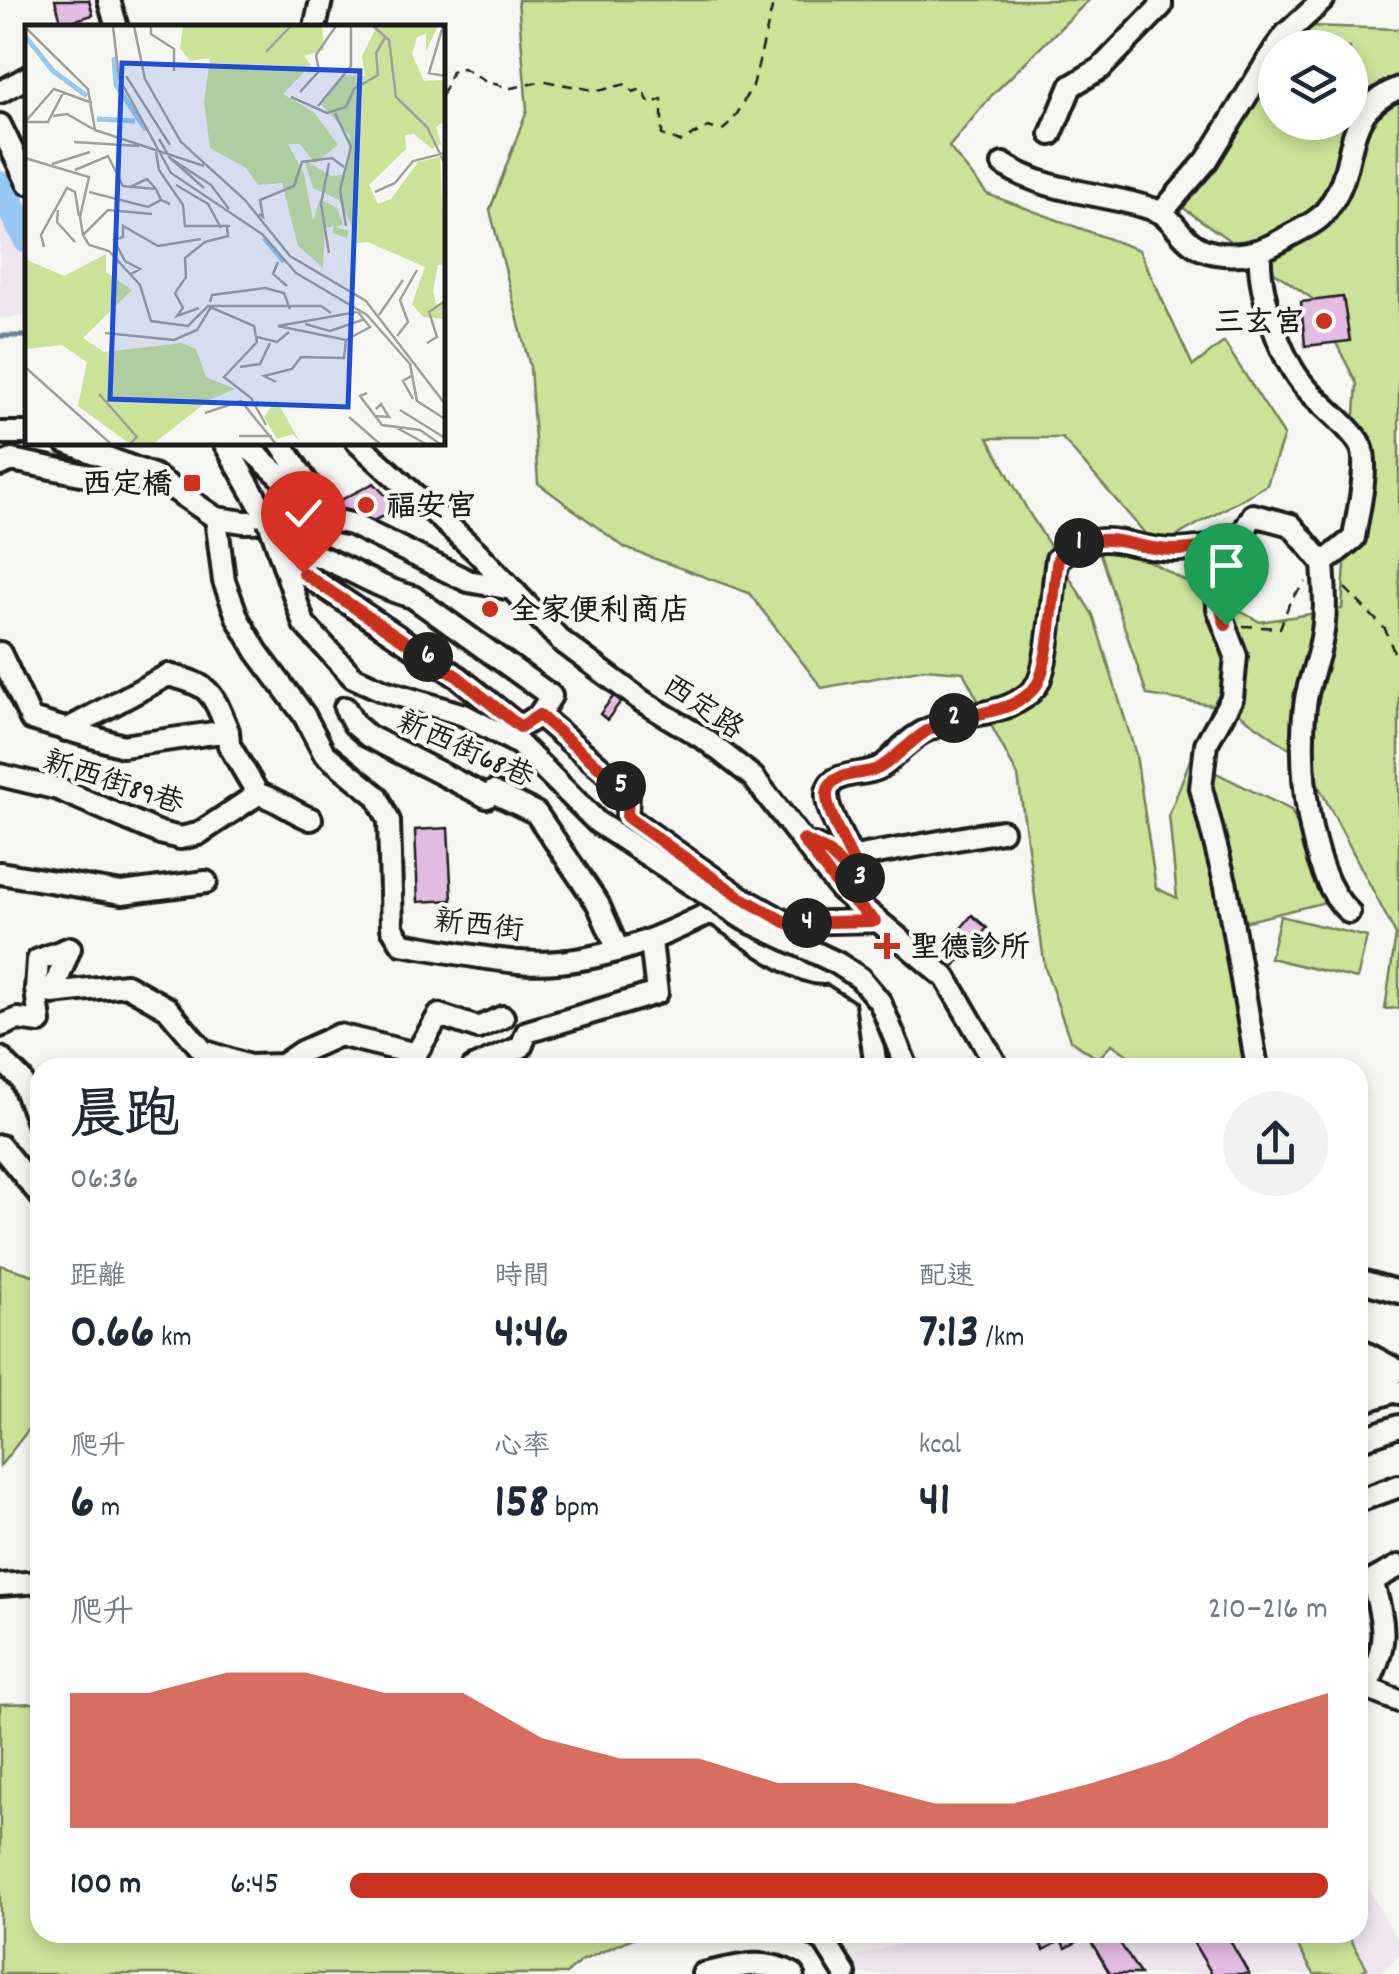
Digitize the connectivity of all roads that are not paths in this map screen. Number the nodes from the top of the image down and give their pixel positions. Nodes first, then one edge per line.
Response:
1 (109, 0) edge
2 (321, 0) edge
3 (1161, 0) edge
4 (1323, 0) edge
5 (116, 25) edge
6 (317, 25) edge
7 (1290, 30) edge
8 (1258, 77) edge
9 (25, 79) edge
10 (1399, 88) edge
11 (0, 92) edge
12 (0, 110) edge
13 (0, 125) edge
14 (1050, 134) dead end
15 (1003, 164) dead end
16 (25, 166) edge
17 (25, 167) edge
18 (1162, 212) junction
19 (1260, 252) junction
20 (73, 445) edge
21 (226, 445) edge
22 (245, 445) edge
23 (282, 445) edge
24 (359, 445) edge
25 (0, 465) edge
26 (153, 475) junction
27 (216, 518) junction
28 (278, 521) junction
29 (1238, 544) junction
30 (302, 550) junction
31 (1324, 563) junction
32 (512, 589) junction
33 (0, 653) edge
34 (345, 708) dead end
35 (539, 715) junction
36 (66, 730) junction
37 (228, 731) junction
38 (0, 776) edge
39 (258, 794) junction
40 (312, 819) dead end
41 (1002, 831) dead end
42 (803, 840) junction
43 (854, 857) junction
44 (0, 872) edge
45 (206, 882) dead end
46 (740, 897) junction
47 (712, 912) junction
48 (1349, 912) dead end
49 (875, 921) junction
50 (651, 940) junction
51 (618, 950) junction
52 (502, 1018) dead end
53 (0, 1026) edge
54 (0, 1058) edge
55 (224, 1058) edge
56 (292, 1058) edge
57 (496, 1058) edge
58 (875, 1058) edge
59 (903, 1058) edge
60 (992, 1058) edge
61 (1255, 1058) edge
62 (30, 1110) edge
63 (0, 1146) edge
64 (30, 1183) edge
65 (1368, 1283) edge
66 (1399, 1292) edge
67 (1368, 1359) edge
68 (1368, 1374) edge
69 (1398, 1385) edge
70 (1368, 1399) edge
71 (1399, 1426) edge
72 (1368, 1437) edge
73 (1399, 1486) edge
74 (1368, 1498) edge
75 (1399, 1566) edge
76 (1368, 1577) edge
77 (30, 1583) edge
78 (1368, 1584) edge
79 (0, 1585) edge
80 (1368, 1679) edge
81 (1368, 1691) edge
82 (1399, 1700) edge
83 (826, 1943) edge
84 (703, 1974) edge
85 (793, 1974) edge
86 (845, 1974) edge

1 - 5 street
2 - 6 street
3 - 14 street
4 - 7 street
8 - 18 street
9 - 11 street
10 - 19 street
12 - 16 street
13 - 17 street
15 - 18 street
18 - 19 street
19 - 31 street
20 - 26 street
21 - 28 street
22 - 28 street
23 - 28 street
24 - 32 street, 西定路
25 - 26 street
26 - 27 street
27 - 28 street
27 - 51 street, 新西街
28 - 30 street
28 - 32 street
28 - 59 street, bridge
29 - 31 street
29 - 43 street
29 - 61 street
30 - 35 street
30 - 35 street
31 - 48 street
32 - 42 street, 西定路
33 - 36 street
34 - 51 street, 新西街68巷
35 - 46 street
36 - 37 street
36 - 37 street
37 - 39 street
38 - 39 street, 新西街89巷
39 - 40 street
41 - 43 street
42 - 43 street
42 - 49 street, 西定路
44 - 45 street
46 - 47 street, 新西街
46 - 49 street
47 - 50 street, 新西街
47 - 58 street
49 - 60 street, 西定路
50 - 51 street, 新西街
50 - 57 street
52 - 56 street
53 - 55 street
54 - 62 street
63 - 64 street
65 - 66 street
67 - 69 street
68 - 69 street
69 - 70 street
71 - 72 street
73 - 74 street
75 - 76 street
77 - 79 street
78 - 80 street
81 - 82 street
83 - 86 street
84 - 85 street

